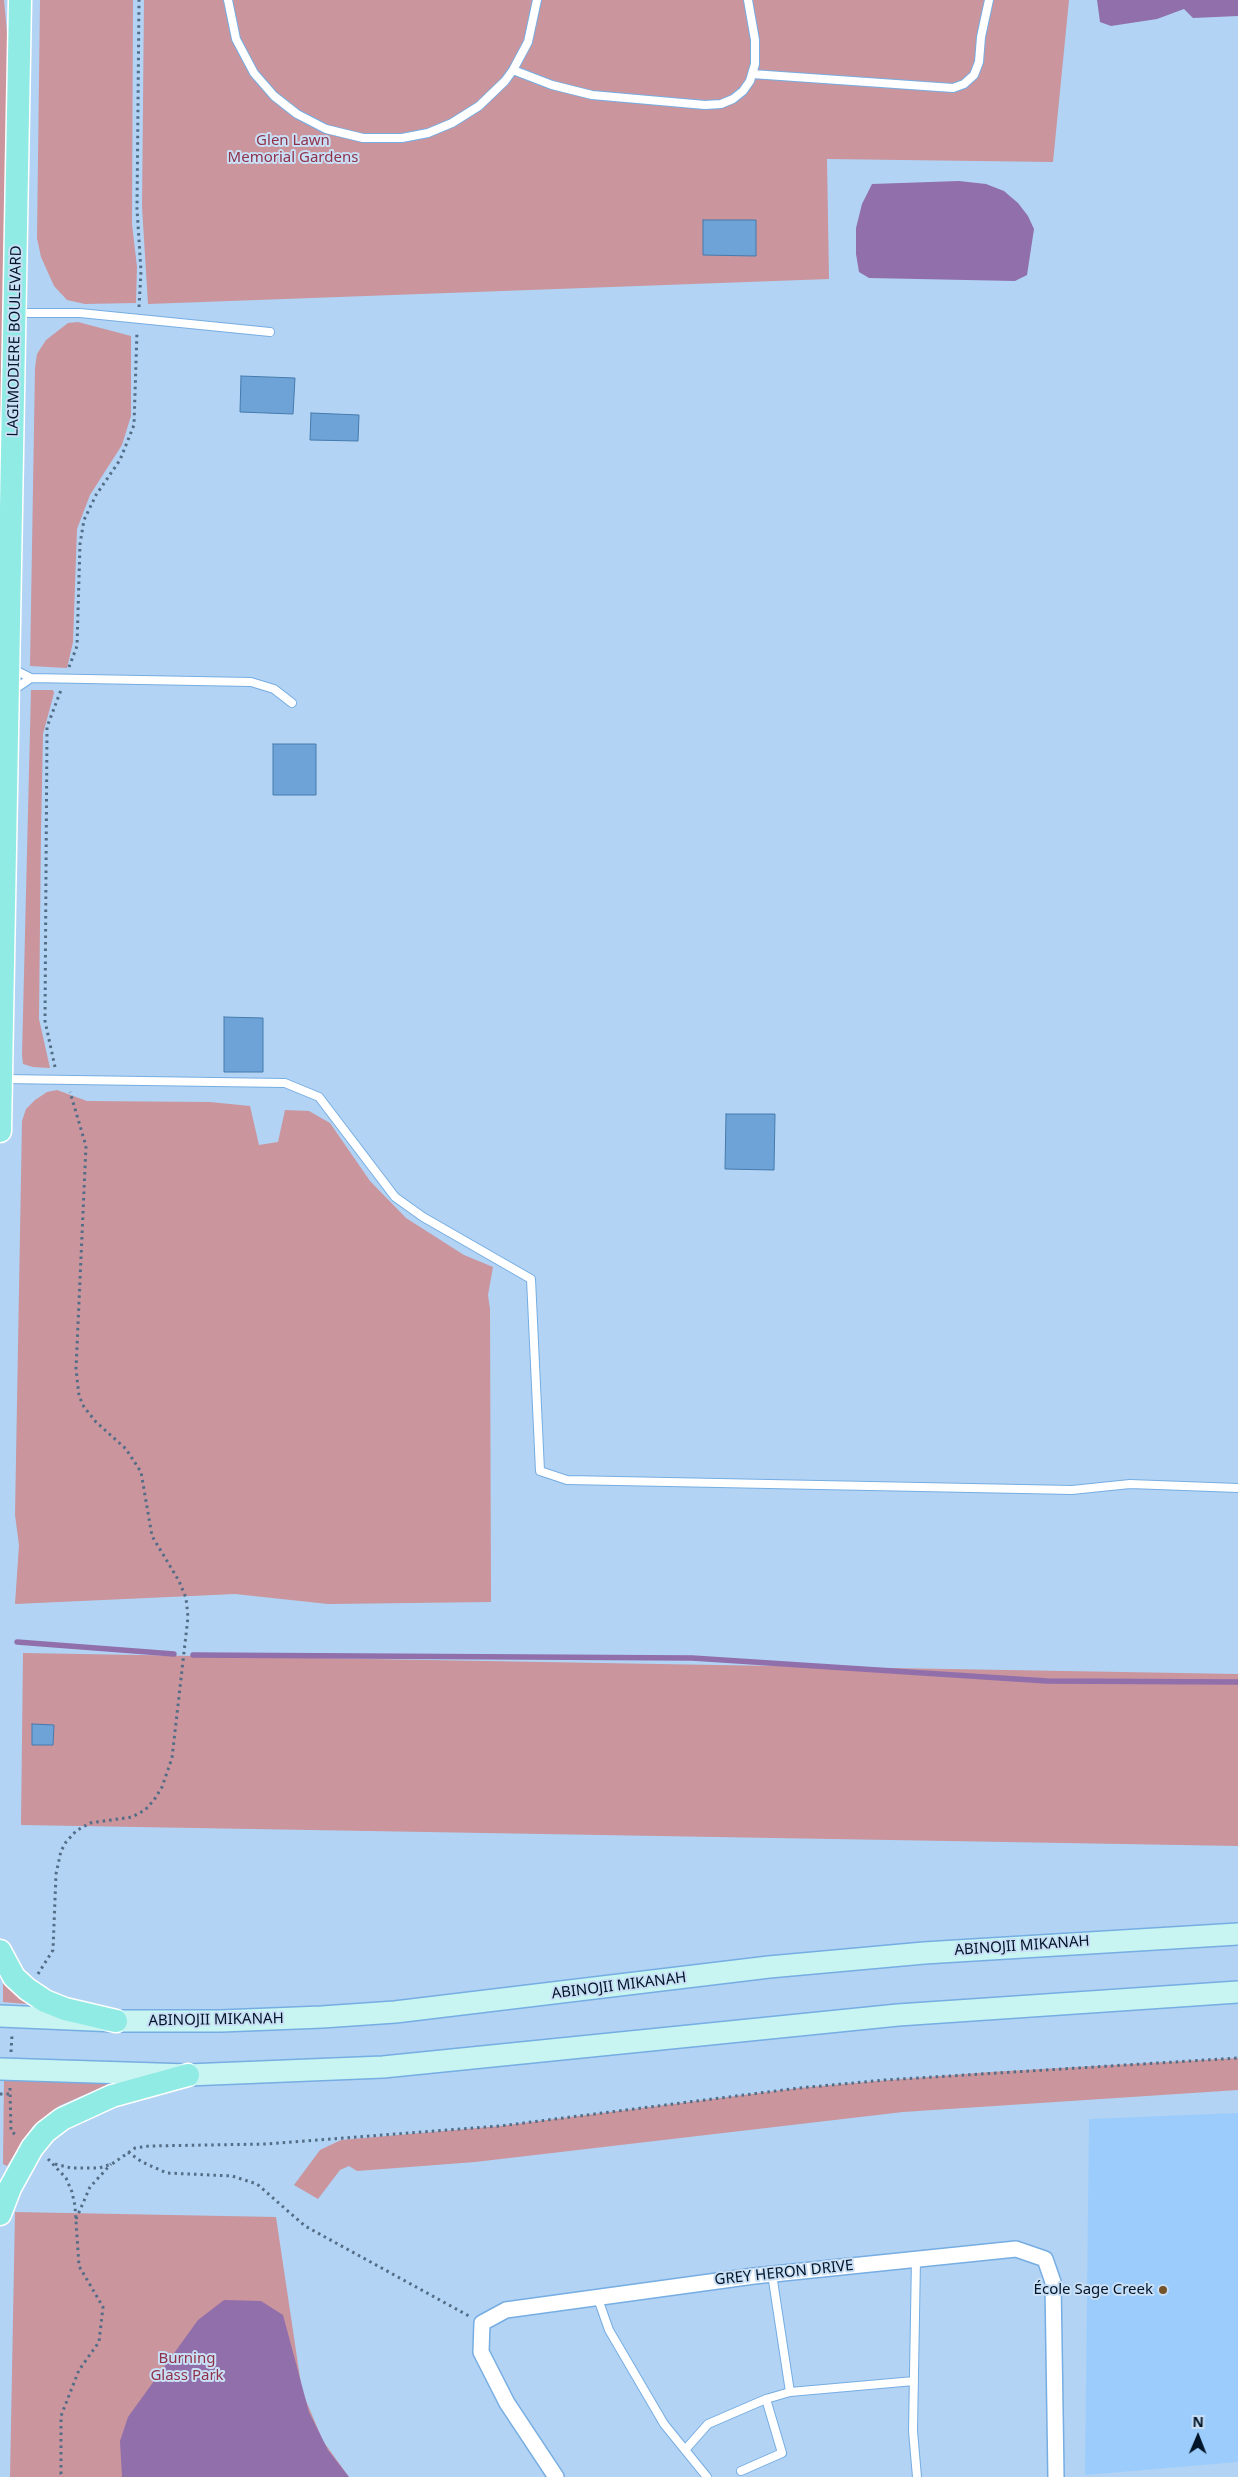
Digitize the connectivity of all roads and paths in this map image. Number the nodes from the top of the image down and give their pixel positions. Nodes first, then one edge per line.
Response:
1 (20, 0) edge
2 (139, 0) edge
3 (228, 0) edge
4 (538, 0) edge
5 (748, 0) edge
6 (989, 0) edge
7 (513, 70) junction
8 (752, 74) junction
9 (15, 313) junction
10 (138, 320) junction
11 (270, 332) dead end
12 (5, 666) edge
13 (31, 678) junction
14 (65, 679) junction
15 (4, 693) edge
16 (292, 703) dead end
17 (1, 1079) edge
18 (62, 1080) junction
19 (0, 1131) edge
20 (1238, 1488) edge
21 (1238, 1934) edge
22 (0, 1951) edge
23 (26, 1989) junction
24 (1238, 1992) edge
25 (6, 2016) edge
26 (116, 2021) junction
27 (1238, 2058) edge
28 (5, 2069) edge
29 (188, 2075) junction
30 (0, 2094) edge
31 (10, 2094) junction
32 (32, 2148) junction
33 (128, 2152) junction
34 (55, 2164) junction
35 (112, 2164) junction
36 (0, 2214) edge
37 (76, 2222) junction
38 (916, 2259) junction
39 (772, 2274) junction
40 (597, 2296) junction
41 (482, 2323) junction
42 (914, 2381) junction
43 (790, 2392) junction
44 (766, 2399) junction
45 (685, 2450) junction
46 (741, 2471) dead end
47 (63, 2477) edge
48 (556, 2477) edge
49 (707, 2477) edge
50 (917, 2477) edge
51 (1056, 2477) edge

1 - 9 main road, LAGIMODIERE BOULEVARD
2 - 10 path
3 - 7 lane
4 - 7 lane
5 - 8 lane
6 - 8 lane
7 - 8 lane
9 - 10 lane
9 - 12 main road, LAGIMODIERE BOULEVARD
10 - 11 lane
10 - 14 path
12 - 13 lane
12 - 15 main road, LAGIMODIERE BOULEVARD
13 - 14 lane
13 - 15 lane
14 - 16 lane
14 - 18 path
15 - 17 main road, LAGIMODIERE BOULEVARD
17 - 18 lane
17 - 19 main road, LAGIMODIERE BOULEVARD
18 - 20 lane
18 - 23 path
21 - 26 street, ABINOJII MIKANAH
22 - 23 main road
23 - 26 main road
24 - 29 street
25 - 26 street, ABINOJII MIKANAH
25 - 28 path
27 - 33 path
28 - 29 street
28 - 31 path
29 - 32 main road
30 - 31 path
31 - 32 path
32 - 34 path
32 - 36 main road
33 - 35 path
33 - 41 path
34 - 35 path
34 - 37 path
35 - 37 path
37 - 47 path
38 - 39 street, GREY HERON DRIVE
38 - 42 lane
38 - 51 street, GREY HERON DRIVE
39 - 40 street, GREY HERON DRIVE
39 - 43 lane
40 - 41 street, GREY HERON DRIVE
40 - 45 lane
41 - 48 street
42 - 43 lane
42 - 50 lane
43 - 44 lane
44 - 45 lane
44 - 46 lane
45 - 49 lane

